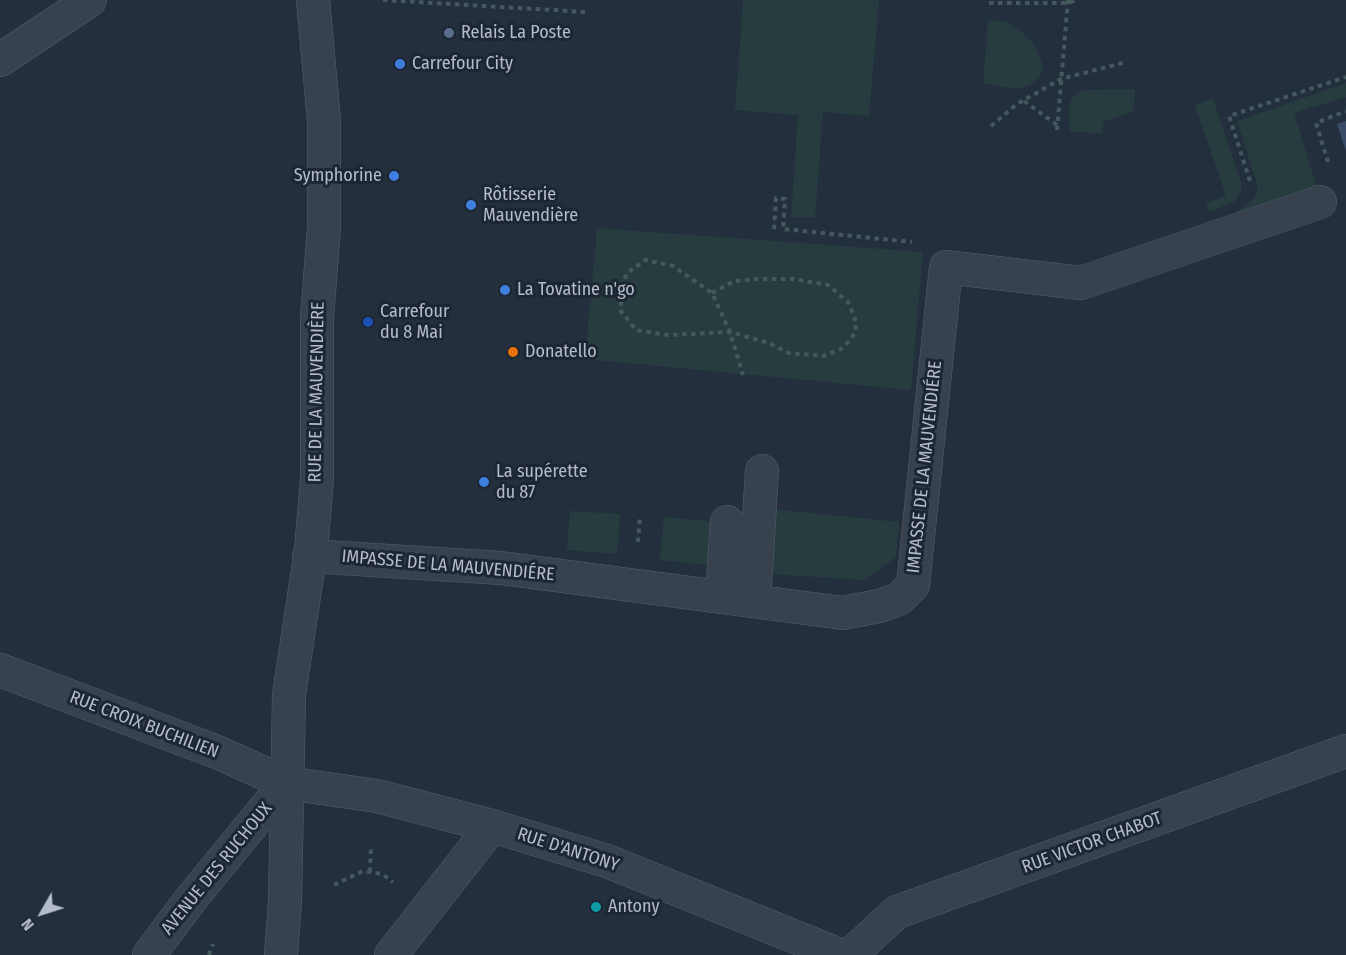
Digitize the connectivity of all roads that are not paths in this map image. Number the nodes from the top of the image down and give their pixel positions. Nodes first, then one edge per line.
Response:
1 (90, 0) edge
2 (313, 0) edge
3 (0, 60) edge
4 (1320, 202) dead end
5 (762, 471) dead end
6 (727, 522) dead end
7 (309, 556) junction
8 (722, 596) junction
9 (754, 601) junction
10 (0, 670) edge
11 (1346, 752) edge
12 (286, 783) junction
13 (492, 826) junction
14 (149, 955) edge
15 (281, 955) edge
16 (391, 955) edge
17 (840, 955) edge
18 (850, 955) edge

1 - 3 street
2 - 7 street, RUE DE LA MAUVENDIÈRE
4 - 9 street, IMPASSE DE LA MAUVENDIÉRE
5 - 9 street
6 - 8 street
7 - 8 street, IMPASSE DE LA MAUVENDIÉRE
7 - 12 street, RUE DE LA MAUVENDIÈRE
8 - 9 street, IMPASSE DE LA MAUVENDIÉRE
10 - 12 street, RUE CROIX BUCHILIEN
11 - 18 street, RUE VICTOR CHABOT
12 - 13 street, RUE D'ANTONY
12 - 14 street, AVENUE DES RUCHOUX
12 - 15 street, RUE DE LA MAUVENDIÈRE
13 - 16 street
13 - 17 street, RUE D'ANTONY

